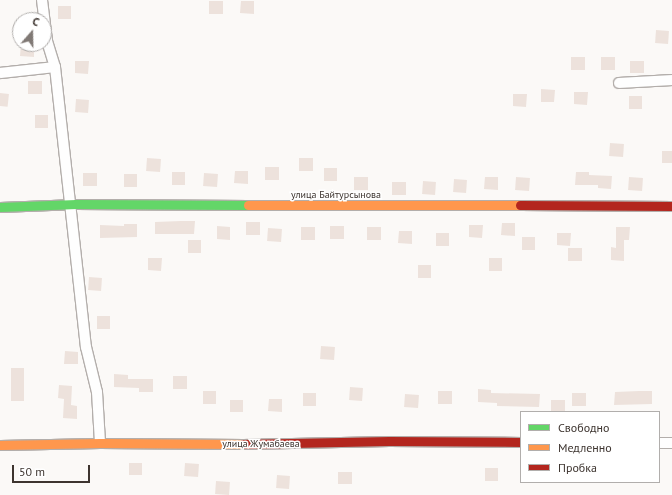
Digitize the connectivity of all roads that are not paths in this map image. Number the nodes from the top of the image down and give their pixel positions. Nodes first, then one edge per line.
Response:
1 (42, 0) edge
2 (55, 67) junction
3 (0, 73) edge
4 (672, 80) edge
5 (619, 83) dead end
6 (71, 204) junction
7 (672, 206) edge
8 (0, 207) edge
9 (520, 442) edge
10 (100, 443) junction
11 (660, 443) edge
12 (672, 444) edge
13 (0, 445) edge

1 - 2 street
2 - 3 street
2 - 6 street
4 - 5 street
6 - 7 street, улица Байтурсынова
6 - 8 street, улица Байтурсынова
6 - 10 street
9 - 10 street, улица Жумабаева
10 - 13 street, улица Жумабаева
11 - 12 street

